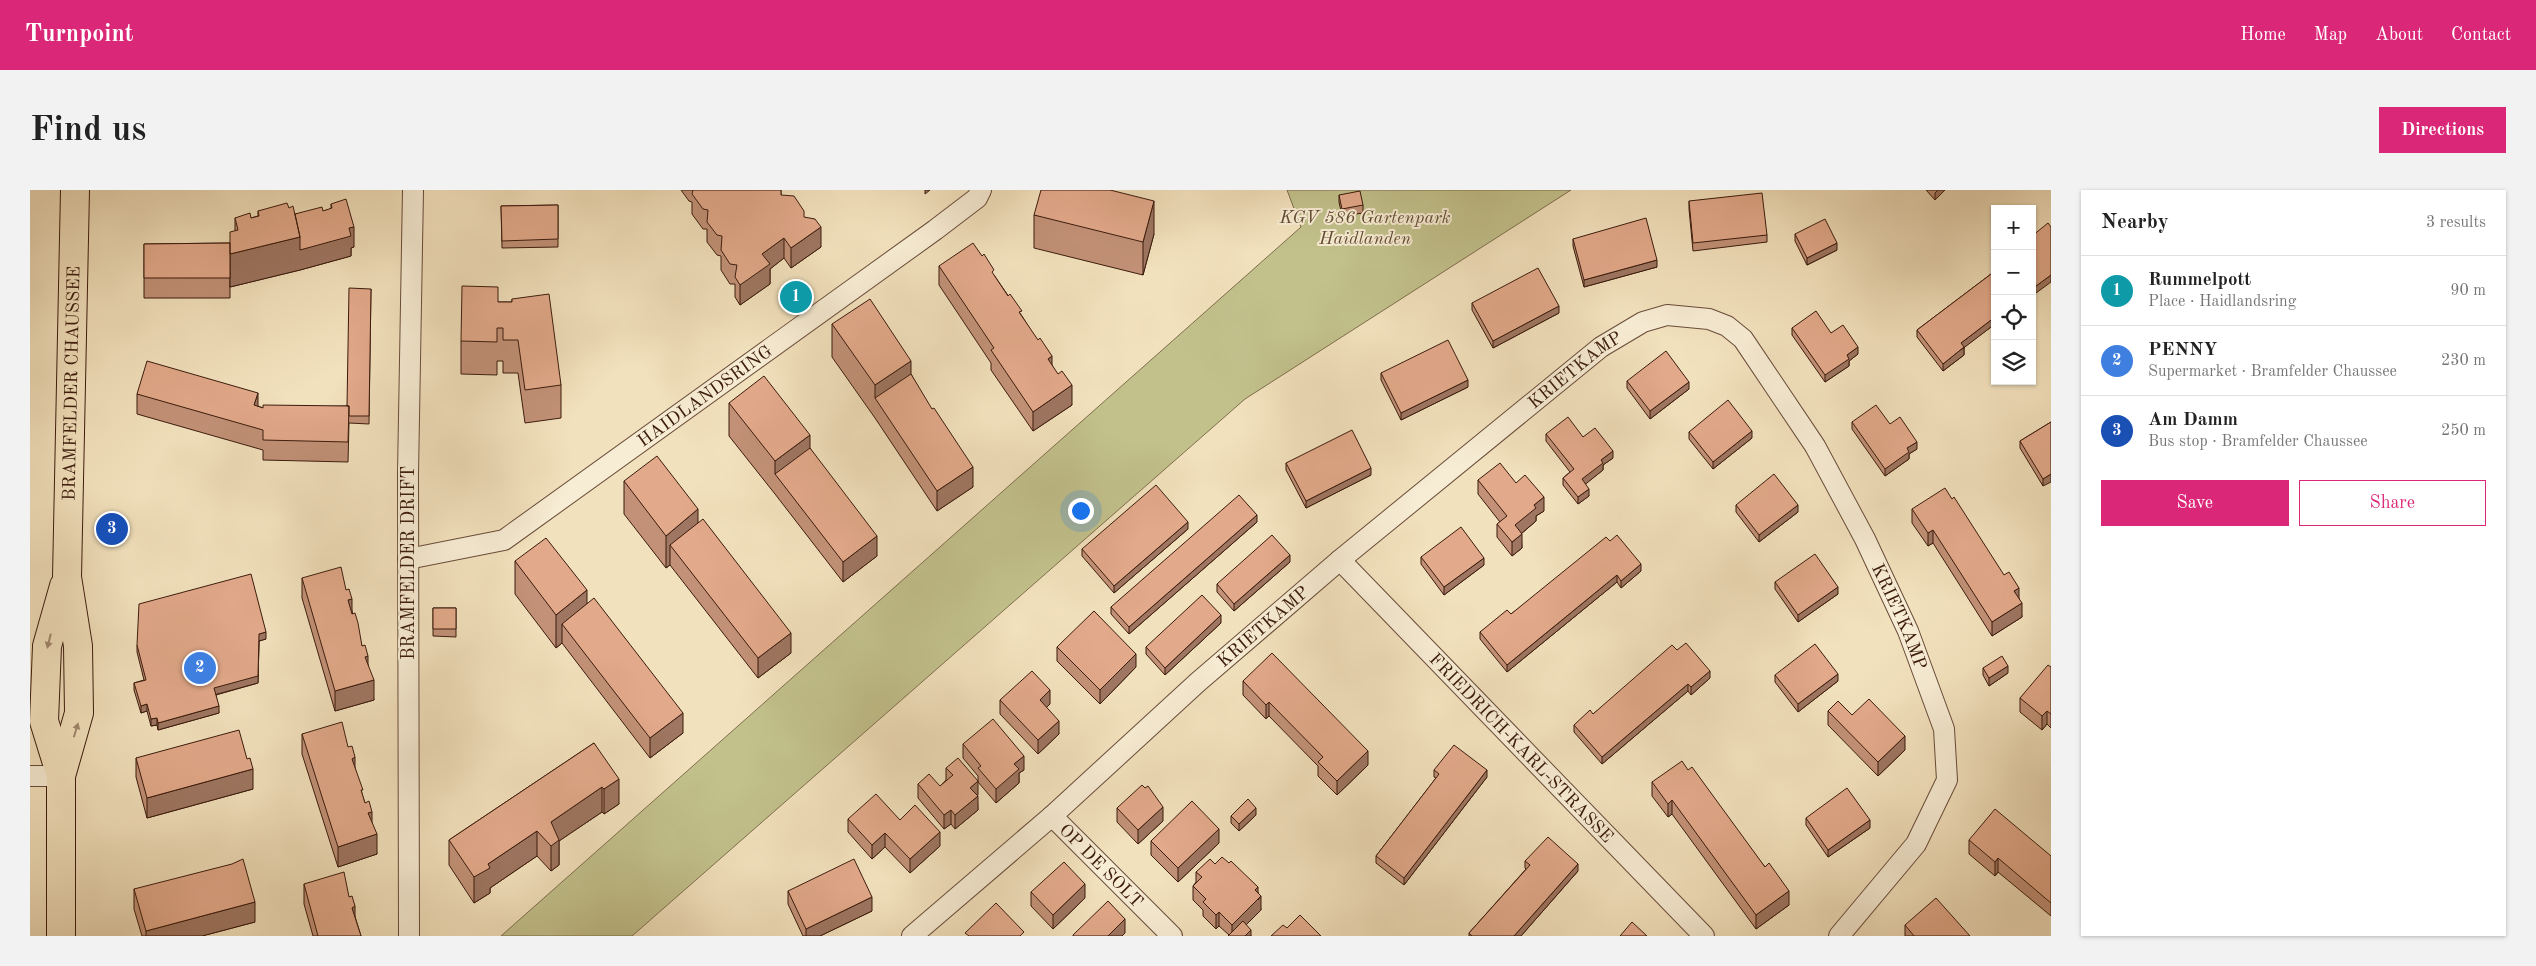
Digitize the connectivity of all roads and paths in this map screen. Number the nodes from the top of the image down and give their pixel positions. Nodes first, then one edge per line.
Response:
1 (74, 190) edge
2 (413, 190) edge
3 (981, 190) edge
4 (408, 559) junction
5 (1340, 560) junction
6 (30, 776) edge
7 (61, 776) junction
8 (1052, 816) junction
9 (61, 936) edge
10 (409, 936) edge
11 (912, 936) edge
12 (1172, 936) edge
13 (1704, 936) edge
14 (1839, 936) edge

1 - 7 main road, BRAMFELDER CHAUSSEE
2 - 4 street, BRAMFELDER DRIFT
3 - 4 street, HAIDLANDSRING
4 - 10 street, BRAMFELDER DRIFT
5 - 8 street, KRIETKAMP
5 - 13 street, FRIEDRICH-KARL-STRASSE
5 - 14 street, KRIETKAMP
6 - 7 street
7 - 9 main road, BRAMFELDER CHAUSSEE
8 - 11 street, KRIETKAMP
8 - 12 street, OP DE SOLT

